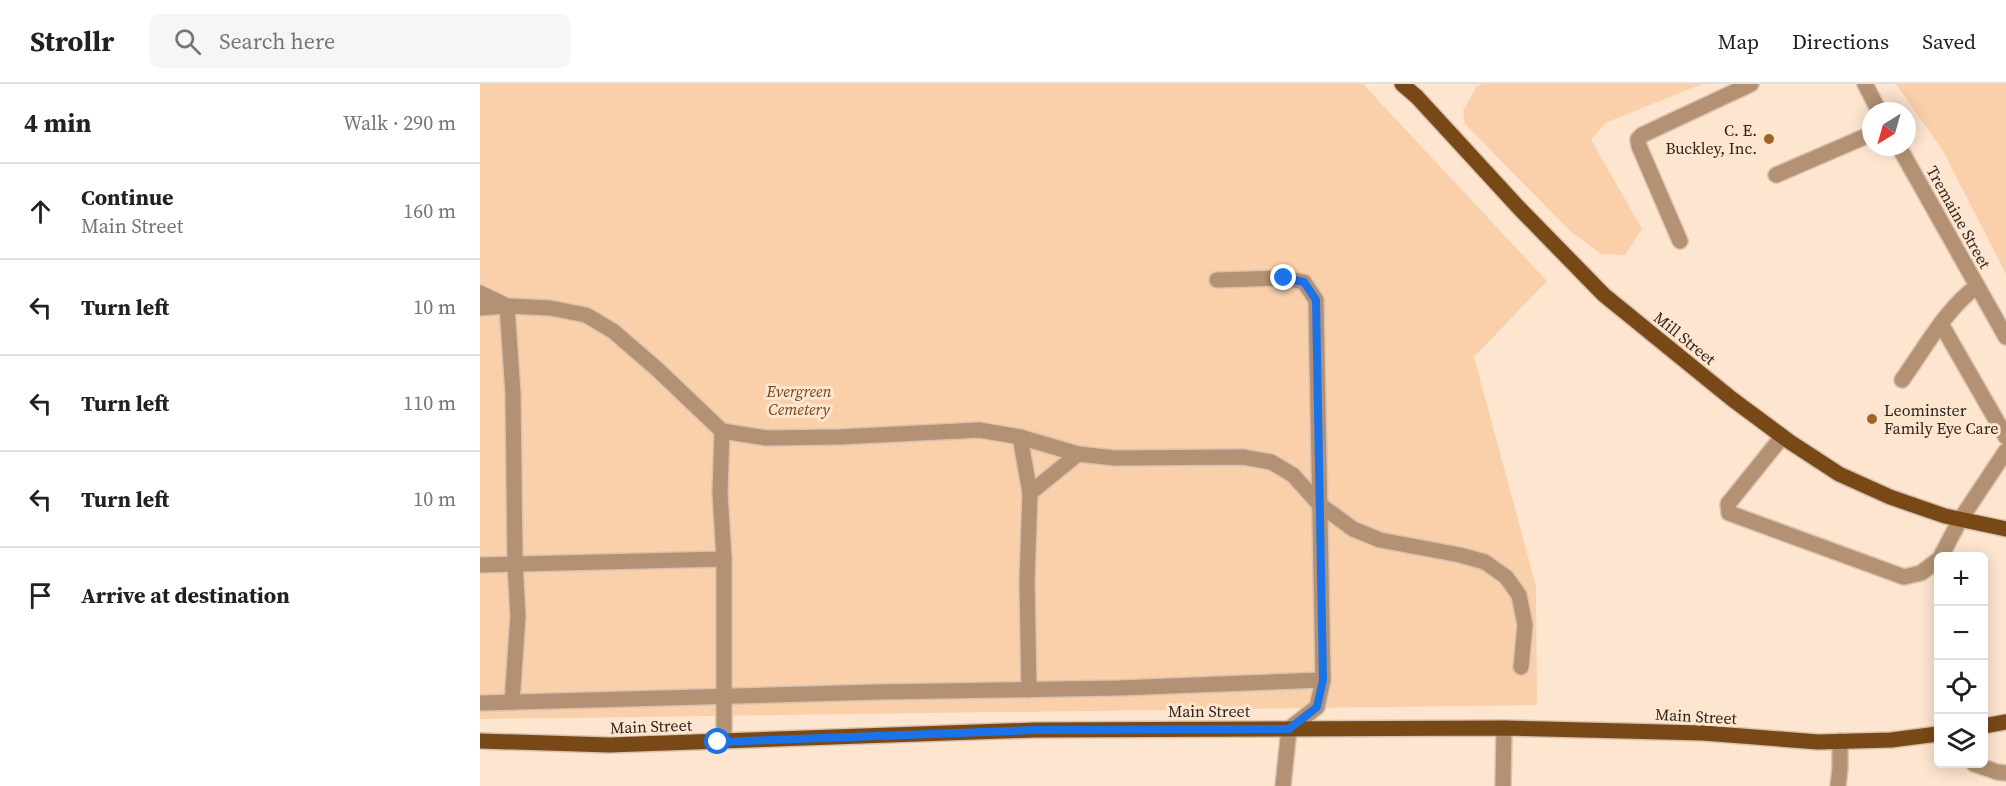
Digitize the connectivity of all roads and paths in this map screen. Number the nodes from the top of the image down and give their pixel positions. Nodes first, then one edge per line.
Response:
1 (1402, 84) edge
2 (1751, 84) edge
3 (1865, 84) edge
4 (1874, 102) edge
5 (1862, 138) edge
6 (1904, 156) edge
7 (1776, 175) dead end
8 (1680, 241) dead end
9 (1217, 280) dead end
10 (1977, 286) junction
11 (480, 293) edge
12 (507, 306) junction
13 (480, 309) edge
14 (1941, 324) junction
15 (2006, 337) edge
16 (1902, 380) dead end
17 (722, 430) junction
18 (1020, 437) junction
19 (1782, 437) junction
20 (2006, 437) edge
21 (2006, 451) edge
22 (1078, 454) junction
23 (1030, 493) junction
24 (1319, 504) junction
25 (1960, 520) junction
26 (2006, 529) edge
27 (1943, 552) edge
28 (724, 560) junction
29 (1934, 563) edge
30 (515, 564) junction
31 (480, 565) edge
32 (1521, 667) dead end
33 (1323, 680) junction
34 (1029, 690) junction
35 (723, 697) junction
36 (512, 702) junction
37 (480, 703) edge
38 (2006, 722) edge
39 (1988, 725) edge
40 (1504, 728) junction
41 (1289, 729) junction
42 (1934, 735) edge
43 (480, 741) edge
44 (724, 741) junction
45 (1840, 741) junction
46 (1986, 768) edge
47 (2006, 773) edge
48 (1284, 786) edge
49 (1503, 786) edge
50 (1838, 786) edge

1 - 19 main road, Mill Street
2 - 8 street
3 - 4 street
5 - 7 street
6 - 10 street, Tremaine Street
9 - 24 street
10 - 14 street
10 - 15 street, Tremaine Street
11 - 12 street
12 - 13 street
12 - 17 street
12 - 30 street
14 - 16 street
14 - 20 street
17 - 18 street
17 - 28 street
18 - 22 street
18 - 23 street
19 - 25 main road, Mill Street
19 - 29 street
21 - 25 street
22 - 23 street
22 - 24 street
23 - 34 street
24 - 32 street
24 - 33 street
25 - 26 main road, Mill Street
25 - 27 street
28 - 30 street
28 - 35 street
30 - 31 street
30 - 36 street
33 - 34 street
33 - 41 street
34 - 35 street
35 - 36 street
35 - 44 street
36 - 37 street
38 - 39 main road
40 - 41 main road, Main Street
40 - 45 main road, Main Street
40 - 49 street
41 - 44 main road, Main Street
41 - 48 street
42 - 45 main road, Main Street
43 - 44 main road, Main Street
45 - 50 street
46 - 47 street

